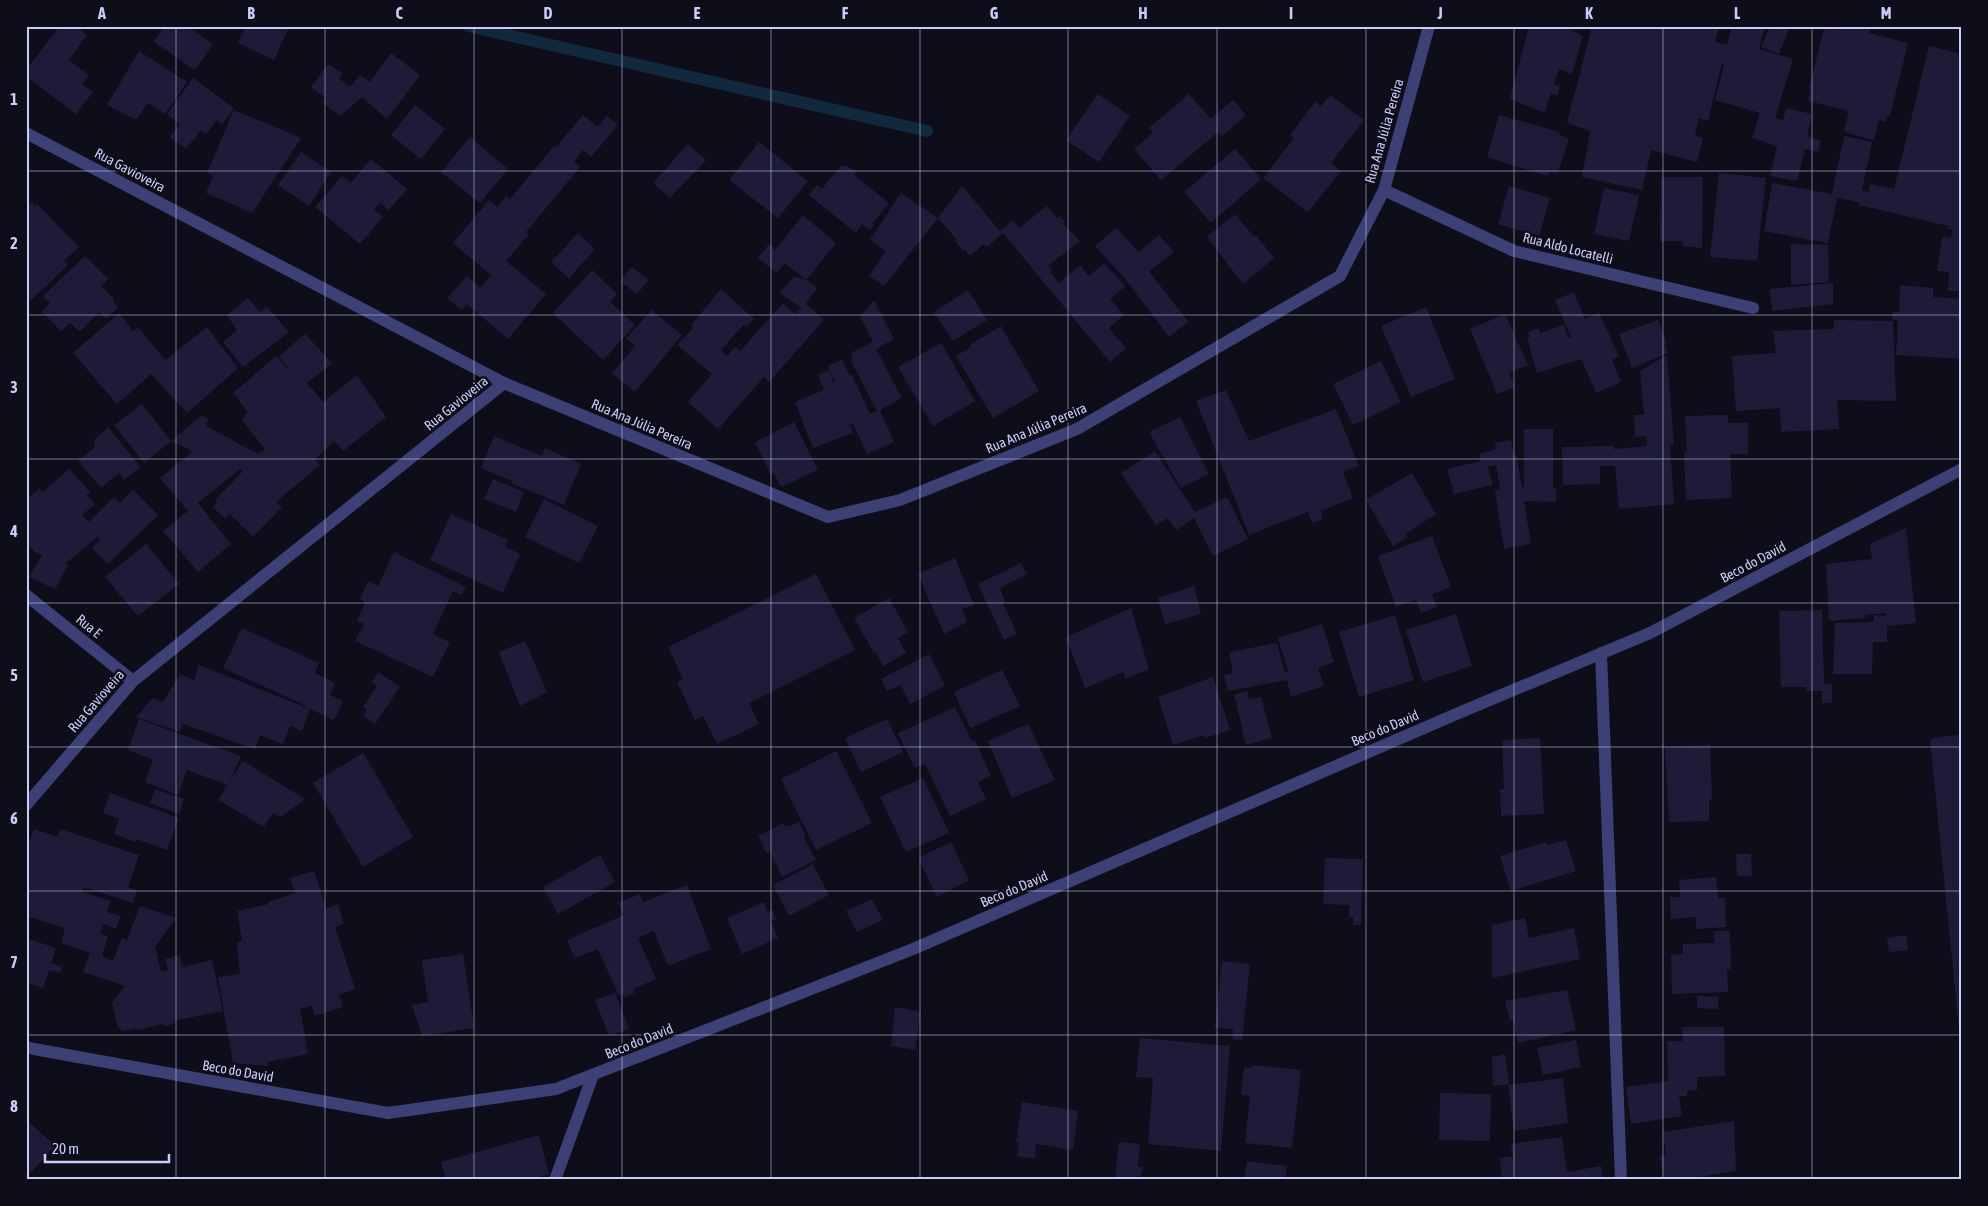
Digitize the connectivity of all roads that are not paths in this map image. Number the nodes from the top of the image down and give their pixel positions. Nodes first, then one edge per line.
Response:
1 (1429, 26) edge
2 (26, 133) edge
3 (1384, 190) junction
4 (1753, 308) dead end
5 (504, 383) junction
6 (1962, 469) edge
7 (26, 595) edge
8 (1600, 653) junction
9 (132, 681) junction
10 (26, 805) edge
11 (26, 1046) edge
12 (593, 1076) junction
13 (555, 1180) edge
14 (1622, 1180) edge

1 - 3 street, Rua Ana Júlia Pereira
2 - 5 street, Rua Gavioveira
3 - 4 street, Rua Aldo Locatelli
3 - 5 street, Rua Ana Júlia Pereira
5 - 9 street, Rua Gavioveira
6 - 8 street, Beco do David
7 - 9 street, Rua E
8 - 12 street, Beco do David
8 - 14 street
9 - 10 street, Rua Gavioveira
11 - 12 street, Beco do David
12 - 13 street

